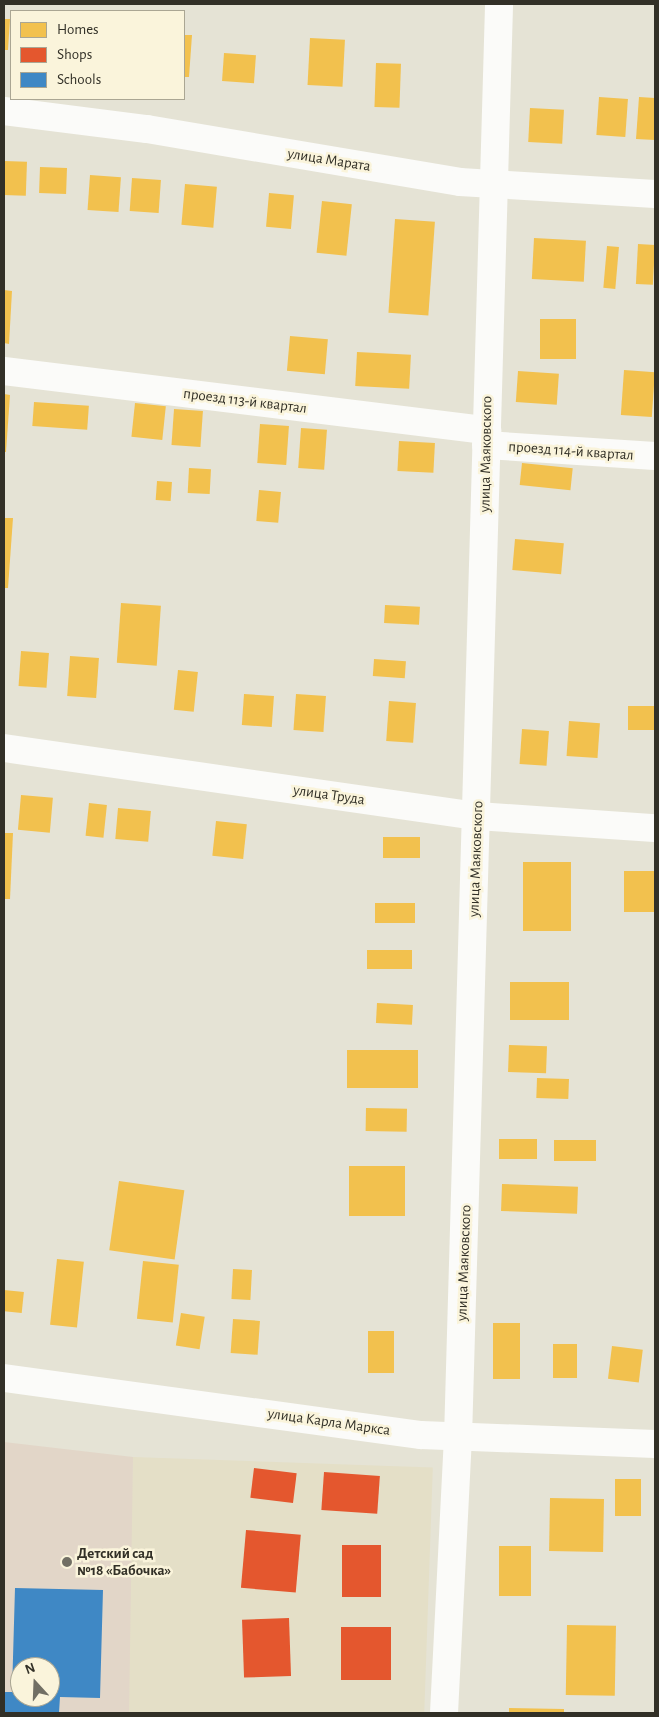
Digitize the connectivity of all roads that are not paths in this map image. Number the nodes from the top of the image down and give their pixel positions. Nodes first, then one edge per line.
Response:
1 (499, 4) edge
2 (4, 111) edge
3 (493, 184) junction
4 (655, 194) edge
5 (4, 371) edge
6 (487, 438) junction
7 (655, 456) edge
8 (4, 748) edge
9 (477, 816) junction
10 (655, 828) edge
11 (4, 1378) edge
12 (458, 1438) junction
13 (655, 1444) edge
14 (444, 1713) edge

1 - 3 street, улица Маяковского
2 - 3 street, улица Марата
3 - 4 street, улица Марата
3 - 6 street, улица Маяковского
5 - 6 street, проезд 113-й квартал
6 - 7 street, проезд 114-й квартал
6 - 9 street, улица Маяковского
8 - 9 street, улица Труда
9 - 10 street, улица Труда
9 - 12 street, улица Маяковского
11 - 12 street, улица Карла Маркса
12 - 13 street, улица Карла Маркса
12 - 14 street, улица Маяковского

